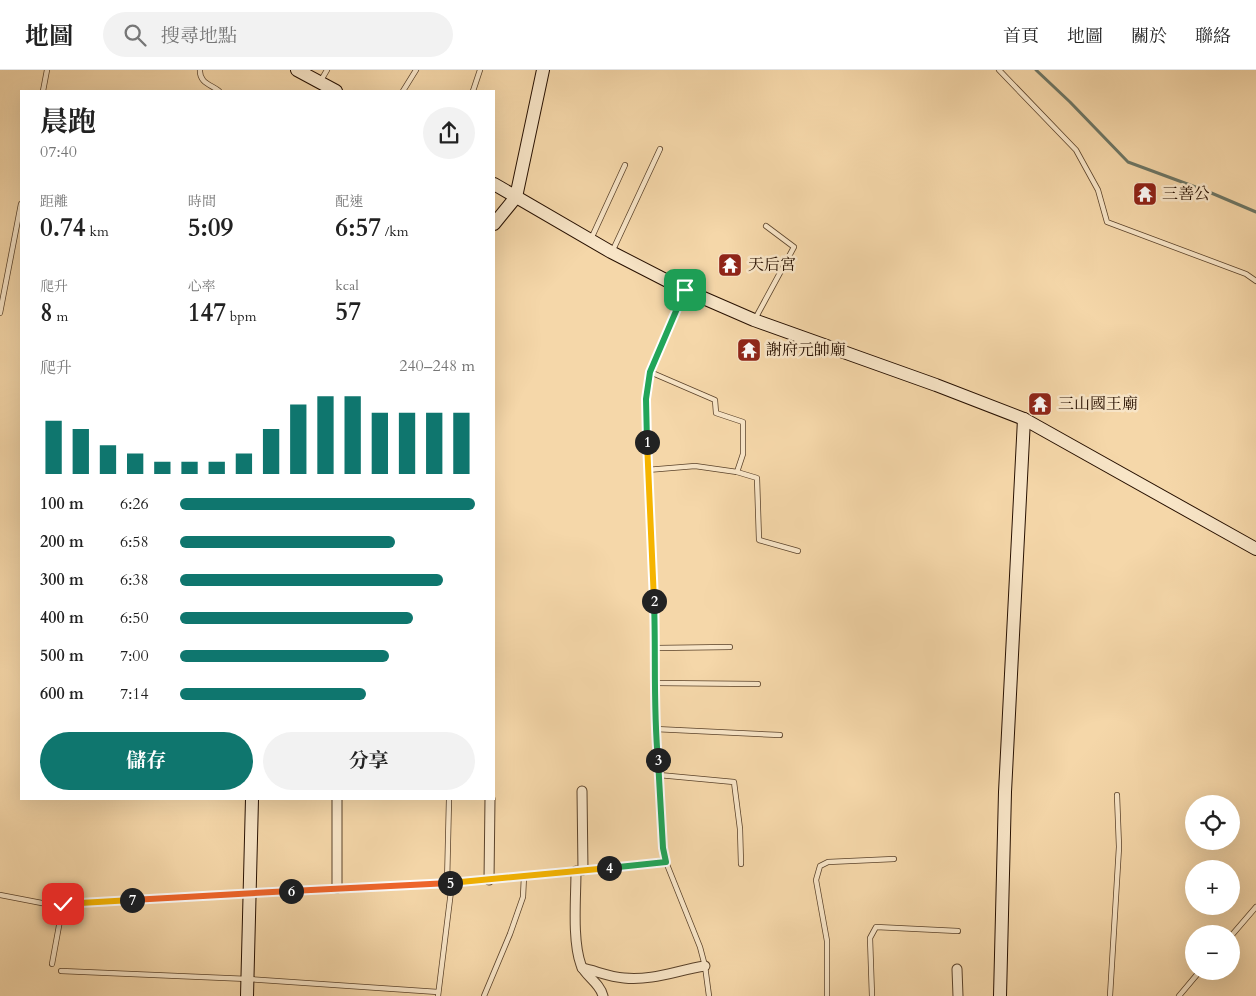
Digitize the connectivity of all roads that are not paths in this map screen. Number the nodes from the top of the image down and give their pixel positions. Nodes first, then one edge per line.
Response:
1 (47, 70) edge
2 (200, 70) edge
3 (297, 70) edge
4 (327, 70) edge
5 (416, 70) edge
6 (480, 70) edge
7 (543, 70) edge
8 (999, 70) edge
9 (320, 82) junction
10 (43, 90) edge
11 (217, 90) edge
12 (334, 90) edge
13 (404, 90) edge
14 (473, 90) edge
15 (660, 149) dead end
16 (626, 165) dead end
17 (495, 185) edge
18 (516, 197) junction
19 (20, 209) edge
20 (495, 223) edge
21 (766, 226) dead end
22 (590, 240) junction
23 (611, 252) junction
24 (1256, 281) edge
25 (685, 290) junction
26 (0, 313) edge
27 (754, 320) junction
28 (650, 372) junction
29 (1024, 419) junction
30 (647, 470) junction
31 (737, 472) junction
32 (1256, 549) edge
33 (798, 551) dead end
34 (730, 646) dead end
35 (656, 648) junction
36 (656, 683) junction
37 (758, 684) dead end
38 (655, 729) junction
39 (780, 735) dead end
40 (659, 775) junction
41 (582, 791) dead end
42 (1116, 795) dead end
43 (252, 800) edge
44 (337, 800) edge
45 (449, 800) edge
46 (490, 800) edge
47 (894, 859) dead end
48 (666, 862) junction
49 (741, 864) dead end
50 (579, 871) junction
51 (524, 876) junction
52 (489, 880) junction
53 (450, 883) junction
54 (337, 888) junction
55 (249, 893) junction
56 (0, 895) edge
57 (63, 904) junction
58 (1256, 908) edge
59 (1240, 926) edge
60 (958, 931) dead end
61 (52, 964) dead end
62 (705, 966) junction
63 (582, 968) junction
64 (956, 969) dead end
65 (61, 971) dead end
66 (248, 979) junction
67 (1192, 980) edge
68 (438, 994) edge
69 (247, 996) edge
70 (484, 996) edge
71 (603, 996) edge
72 (709, 996) edge
73 (826, 996) edge
74 (872, 996) edge
75 (958, 996) edge
76 (1000, 996) edge
77 (1110, 996) edge
78 (1179, 996) edge

1 - 10 lane
2 - 11 lane
3 - 9 street
4 - 9 lane
5 - 13 lane
6 - 14 lane
7 - 18 street
8 - 24 lane
9 - 12 street
15 - 23 lane
16 - 22 lane
17 - 18 street
18 - 20 street
18 - 22 street
19 - 26 lane
21 - 27 lane
22 - 23 street
23 - 25 street
25 - 27 street
25 - 28 lane
27 - 29 street
28 - 30 lane
28 - 31 lane
29 - 32 street
29 - 76 street
30 - 31 lane
30 - 35 lane
31 - 33 lane
34 - 35 lane
35 - 36 lane
36 - 37 lane
36 - 38 lane
38 - 39 lane
38 - 40 lane
40 - 48 lane
40 - 49 lane
41 - 50 street
42 - 77 lane
43 - 55 street
44 - 54 street
45 - 53 lane
46 - 52 street
47 - 73 lane
48 - 50 lane
48 - 62 lane
50 - 51 lane
50 - 63 street
51 - 52 lane
51 - 70 lane
52 - 53 lane
53 - 54 lane
53 - 68 lane
54 - 55 lane
55 - 57 lane
55 - 66 street
56 - 57 lane
57 - 61 lane
58 - 59 lane
60 - 74 lane
62 - 63 street
62 - 72 lane
63 - 71 street
64 - 75 street
65 - 66 lane
66 - 68 lane
66 - 69 street
67 - 78 lane

